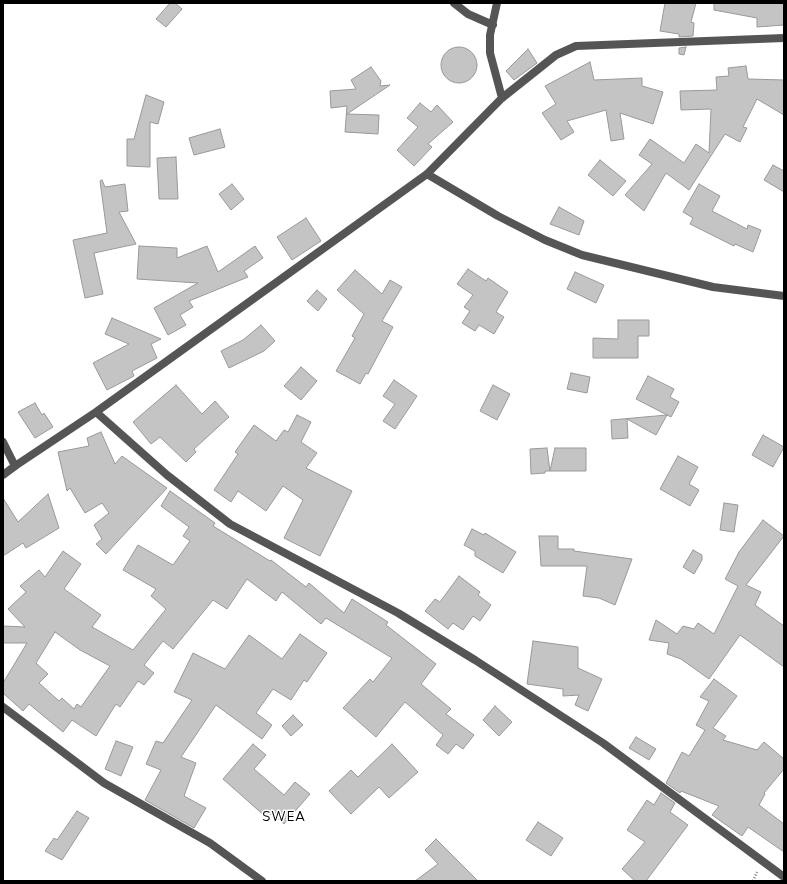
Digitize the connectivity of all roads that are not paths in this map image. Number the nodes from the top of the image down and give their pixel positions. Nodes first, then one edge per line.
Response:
1 (454, 3) edge
2 (497, 3) edge
3 (492, 25) junction
4 (784, 38) edge
5 (502, 98) junction
6 (427, 174) junction
7 (784, 296) edge
8 (96, 412) junction
9 (3, 442) edge
10 (15, 466) junction
11 (3, 475) edge
12 (3, 707) edge
13 (784, 877) edge
14 (262, 881) edge

1 - 3 street
2 - 3 street
3 - 5 street
4 - 5 street
5 - 6 street
6 - 7 street
6 - 8 street
8 - 10 street
8 - 13 street
9 - 10 street
10 - 11 street
12 - 14 street

